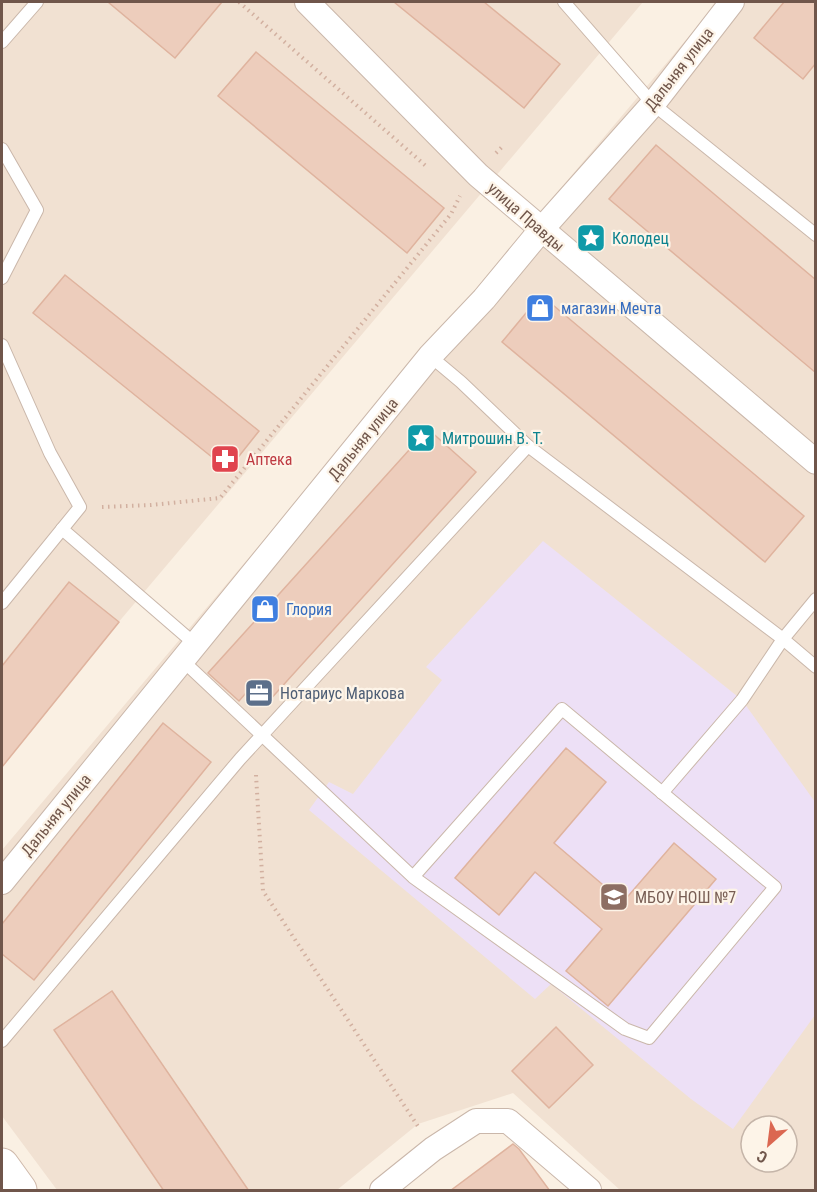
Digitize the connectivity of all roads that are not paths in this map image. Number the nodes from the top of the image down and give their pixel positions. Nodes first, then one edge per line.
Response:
1 (37, 2) edge
2 (307, 2) edge
3 (564, 2) edge
4 (732, 2) edge
5 (2, 42) edge
6 (653, 104) junction
7 (2, 149) edge
8 (541, 230) junction
9 (816, 235) edge
10 (2, 278) edge
11 (2, 345) edge
12 (430, 356) junction
13 (528, 446) junction
14 (816, 462) edge
15 (62, 529) junction
16 (816, 599) edge
17 (2, 603) edge
18 (783, 639) junction
19 (189, 652) junction
20 (816, 667) edge
21 (263, 734) junction
22 (662, 793) junction
23 (413, 878) junction
24 (2, 882) edge
25 (2, 1041) edge
26 (2, 1165) edge
27 (20, 1191) edge
28 (382, 1191) edge
29 (589, 1191) edge

1 - 5 lane
2 - 8 street, улица Правды
3 - 6 lane
4 - 6 street, Дальняя улица
6 - 8 street, Дальняя улица
6 - 9 lane
7 - 10 lane
8 - 12 street, Дальняя улица
8 - 14 street, улица Правды
11 - 15 lane
12 - 13 lane
12 - 19 street, Дальняя улица
13 - 18 lane
13 - 21 lane
15 - 17 lane
15 - 19 lane
16 - 18 lane
18 - 20 lane
18 - 22 lane
19 - 21 lane
19 - 24 street, Дальняя улица
21 - 23 lane
21 - 25 lane
22 - 23 lane
22 - 23 lane
26 - 27 main road
28 - 29 street

